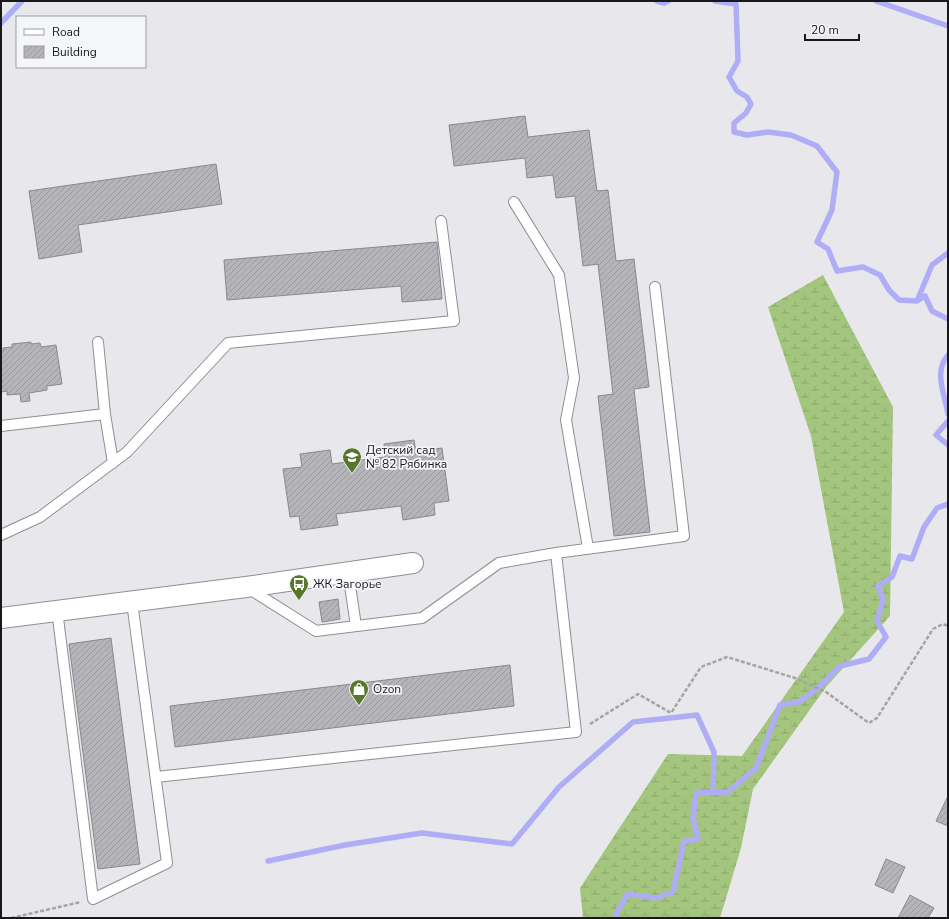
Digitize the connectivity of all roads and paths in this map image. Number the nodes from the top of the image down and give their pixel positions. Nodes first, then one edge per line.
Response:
1 (514, 202) dead end
2 (441, 221) dead end
3 (654, 287) dead end
4 (98, 342) dead end
5 (105, 414) junction
6 (1, 426) edge
7 (113, 463) junction
8 (1, 535) edge
9 (588, 548) junction
10 (556, 553) junction
11 (413, 563) dead end
12 (348, 572) junction
13 (246, 587) junction
14 (132, 602) junction
15 (57, 610) junction
16 (1, 618) edge
17 (356, 626) junction
18 (948, 626) edge
19 (576, 732) junction
20 (156, 777) junction
21 (93, 899) junction
22 (12, 918) edge

1 - 9 lane
2 - 7 lane
3 - 9 lane
4 - 5 lane
5 - 6 lane
5 - 7 lane
7 - 8 lane
9 - 10 lane
10 - 17 lane
10 - 19 lane
11 - 12 street
12 - 13 street
12 - 17 lane
13 - 14 street
13 - 17 lane
14 - 15 street
14 - 20 lane
15 - 16 street
15 - 21 lane
18 - 19 path
19 - 20 lane
20 - 21 lane
21 - 22 path

